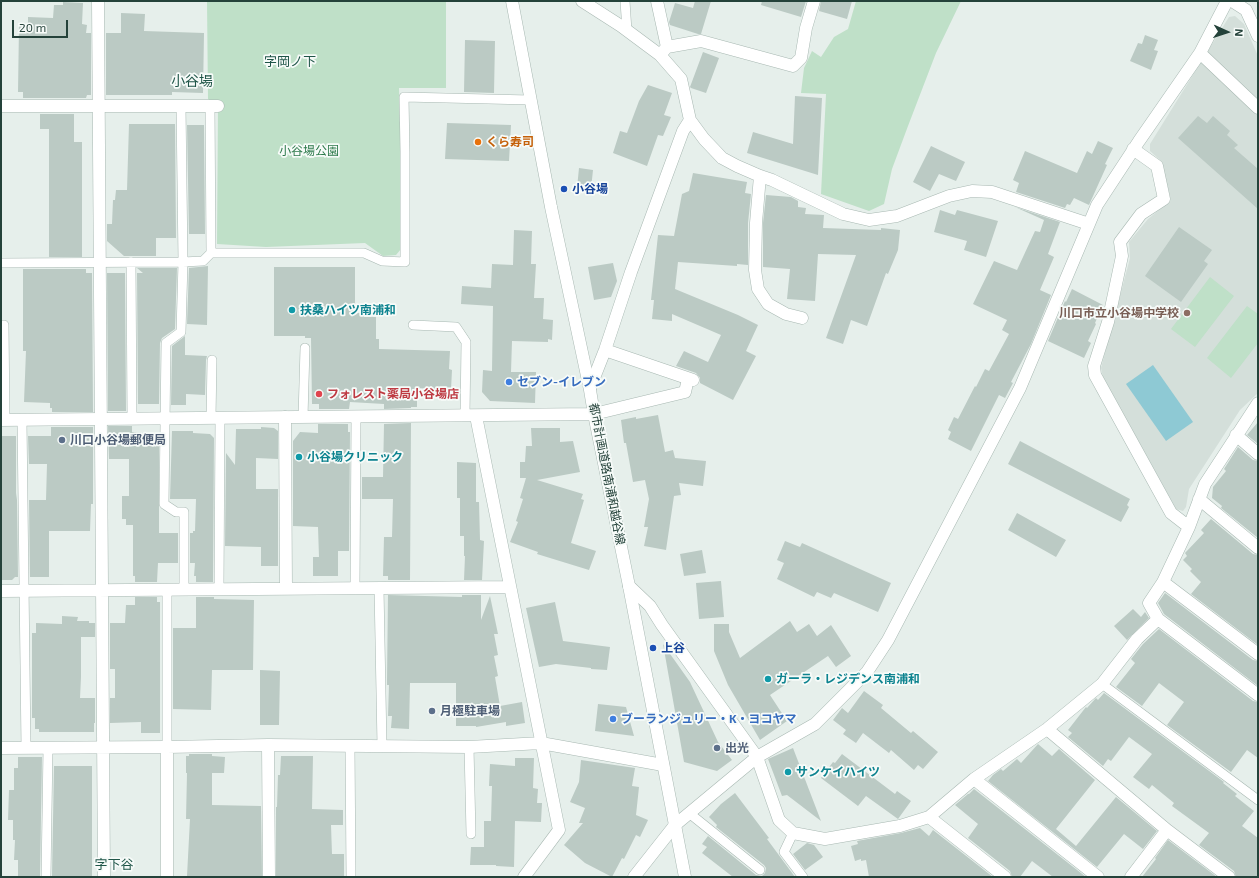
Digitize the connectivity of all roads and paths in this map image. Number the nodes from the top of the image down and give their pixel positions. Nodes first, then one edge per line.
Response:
1 (98, 1) edge
2 (512, 1) edge
3 (582, 1) edge
4 (625, 1) edge
5 (657, 1) edge
6 (814, 1) edge
7 (1228, 1) edge
8 (1232, 1) edge
9 (627, 31) junction
10 (1258, 36) edge
11 (664, 51) junction
12 (1200, 53) junction
13 (530, 100) junction
14 (1, 106) edge
15 (99, 106) junction
16 (182, 106) junction
17 (214, 106) joint
18 (1258, 108) edge
19 (690, 120) junction
20 (1133, 149) junction
21 (760, 176) junction
22 (1089, 224) junction
23 (211, 254) junction
24 (100, 262) junction
25 (131, 262) junction
26 (183, 262) junction
27 (1, 263) edge
28 (802, 318) dead end
29 (4, 325) dead end
30 (413, 325) dead end
31 (305, 348) dead end
32 (605, 350) junction
33 (212, 360) dead end
34 (590, 388) junction
35 (1258, 403) edge
36 (594, 414) junction
37 (471, 416) junction
38 (285, 417) junction
39 (303, 417) junction
40 (356, 417) junction
41 (216, 418) junction
42 (101, 419) junction
43 (132, 419) junction
44 (164, 419) junction
45 (3, 420) edge
46 (22, 420) junction
47 (1236, 435) junction
48 (1258, 454) edge
49 (1199, 499) junction
50 (1189, 527) junction
51 (1258, 548) edge
52 (1163, 582) junction
53 (629, 586) junction
54 (510, 587) junction
55 (286, 588) junction
56 (355, 588) junction
57 (379, 588) junction
58 (219, 589) junction
59 (102, 590) junction
60 (168, 590) junction
61 (184, 590) junction
62 (1, 591) edge
63 (24, 591) junction
64 (1158, 619) junction
65 (1258, 654) edge
66 (1102, 684) junction
67 (1258, 695) edge
68 (1047, 729) junction
69 (541, 743) junction
70 (268, 745) junction
71 (350, 746) junction
72 (382, 746) junction
73 (167, 747) junction
74 (469, 747) junction
75 (1, 748) edge
76 (26, 748) junction
77 (48, 748) junction
78 (103, 748) junction
79 (757, 757) junction
80 (663, 765) junction
81 (974, 779) junction
82 (1258, 800) edge
83 (689, 813) junction
84 (929, 817) junction
85 (675, 825) junction
86 (1167, 830) junction
87 (794, 833) junction
88 (471, 834) dead end
89 (760, 870) dead end
90 (46, 877) edge
91 (104, 877) edge
92 (167, 877) edge
93 (269, 877) edge
94 (351, 877) edge
95 (524, 877) edge
96 (634, 877) edge
97 (685, 877) edge
98 (803, 877) edge
99 (1005, 877) edge
100 (1098, 877) edge
101 (1131, 877) edge
102 (1228, 877) edge

1 - 15 street
2 - 13 street, 都市計画道路南浦和越谷線
3 - 9 street
4 - 9 lane
5 - 11 street
6 - 11 street
7 - 12 street
8 - 10 street
9 - 11 street
11 - 19 street
12 - 18 street
12 - 20 street
13 - 23 lane
13 - 34 street, 都市計画道路南浦和越谷線
14 - 15 street
15 - 16 street
15 - 24 street
16 - 17 street
16 - 26 lane
17 - 23 lane
19 - 21 street
19 - 32 street
20 - 22 street
20 - 50 street
21 - 22 street
21 - 28 street
22 - 79 street
23 - 26 lane
24 - 25 lane
24 - 27 lane
24 - 42 street
25 - 26 lane
25 - 43 lane
26 - 44 lane
29 - 45 lane
30 - 37 lane
31 - 39 lane
32 - 34 street
32 - 36 street
33 - 41 lane
34 - 36 street, 都市計画道路南浦和越谷線
35 - 47 street
36 - 37 street
36 - 53 street, 都市計画道路南浦和越谷線
37 - 40 street
37 - 54 street
38 - 39 street
38 - 41 street
38 - 55 street
39 - 40 street
40 - 56 lane
41 - 44 street
41 - 58 lane
42 - 43 street
42 - 46 street
42 - 59 street
43 - 44 street
44 - 61 lane
45 - 46 street
46 - 63 lane
47 - 48 street
47 - 49 street
49 - 50 street
49 - 51 street
50 - 52 street
52 - 64 street
52 - 65 street
53 - 79 street
53 - 80 street, 都市計画道路南浦和越谷線
54 - 57 street
54 - 69 street
55 - 56 street
55 - 58 street
56 - 57 street
57 - 72 lane
58 - 61 street
59 - 60 street
59 - 63 street
59 - 78 street
60 - 61 street
60 - 73 lane
62 - 63 street
63 - 76 lane
64 - 66 street
64 - 67 street
66 - 68 street
66 - 82 lane
68 - 81 street
68 - 86 street
69 - 74 street
69 - 80 street
69 - 95 street
70 - 71 street
70 - 73 street
70 - 93 street
71 - 72 street
71 - 94 lane
72 - 74 street
73 - 78 street
73 - 92 street
74 - 88 lane
75 - 76 street
76 - 77 street
77 - 78 street
77 - 90 lane
78 - 91 street
79 - 83 street
79 - 87 street
80 - 85 street, 都市計画道路南浦和越谷線
81 - 84 street
81 - 100 street
83 - 85 street
83 - 89 lane
84 - 87 street
84 - 99 street
85 - 96 street
85 - 97 street, 都市計画道路南浦和越谷線
86 - 101 street
86 - 102 street
87 - 98 lane

